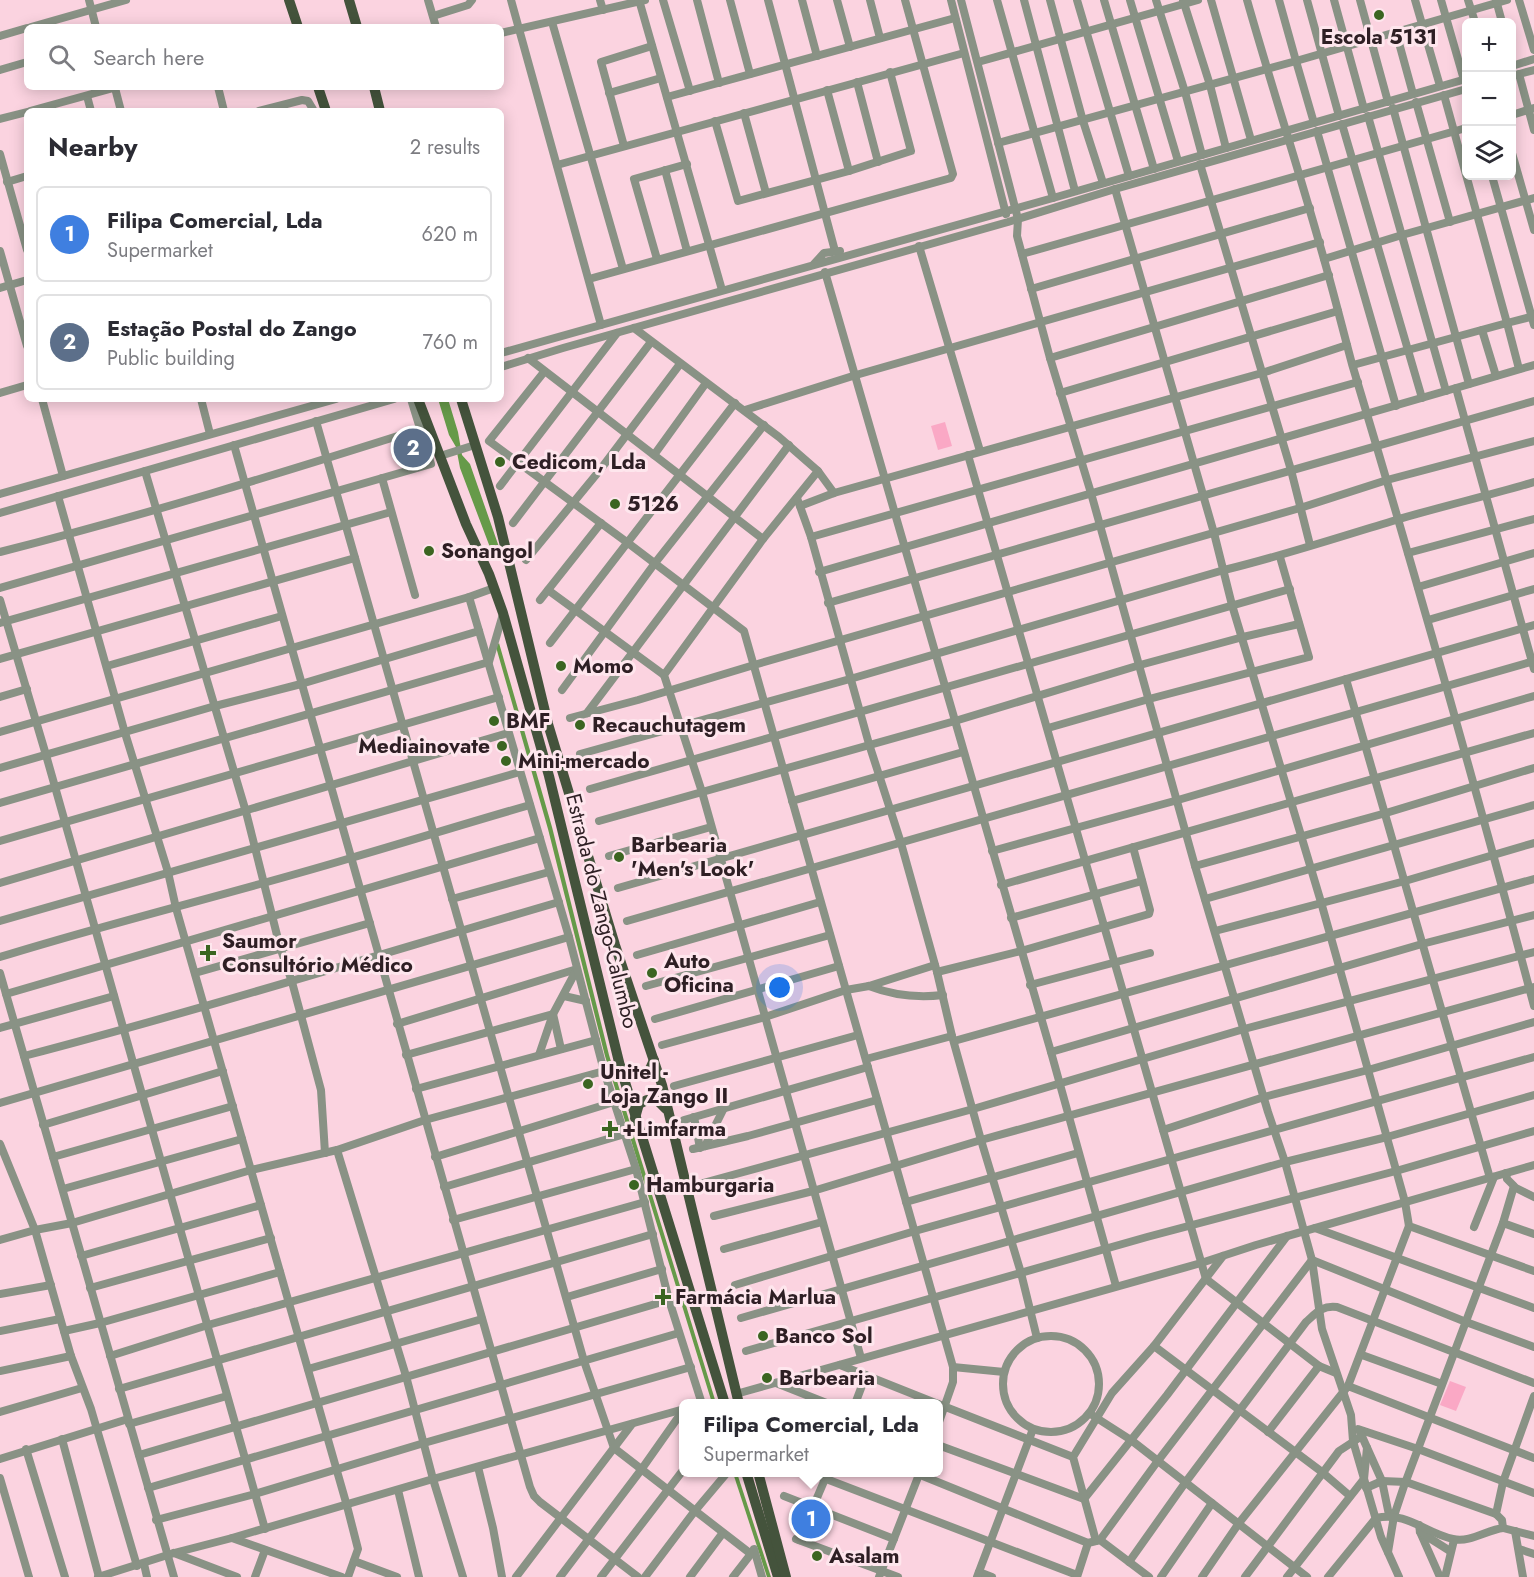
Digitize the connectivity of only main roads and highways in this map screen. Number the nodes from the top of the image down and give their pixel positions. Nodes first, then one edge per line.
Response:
1 (289, 0) edge
2 (350, 0) edge
3 (297, 23) edge
4 (356, 24) edge
5 (319, 90) edge
6 (375, 90) edge
7 (325, 108) edge
8 (379, 108) edge
9 (419, 402) edge
10 (464, 402) edge
11 (654, 1060) junction
12 (620, 1066) junction
13 (668, 1112) junction
14 (636, 1121) junction
15 (723, 1399) edge
16 (737, 1399) edge
17 (747, 1477) edge
18 (759, 1477) edge
19 (778, 1577) edge
20 (786, 1577) edge

1 - 3 main road
2 - 4 main road
5 - 7 main road
6 - 8 main road
9 - 12 main road, Estrada do Zango-Calumbo
10 - 11 main road, Estrada do Zango-Calumbo
11 - 12 main road
11 - 13 main road, Estrada do Zango-Calumbo
12 - 14 main road, Estrada do Zango-Calumbo
13 - 14 main road
13 - 16 main road, Estrada do Zango-Calumbo
14 - 15 main road, Estrada do Zango-Calumbo
17 - 19 main road
18 - 20 main road

